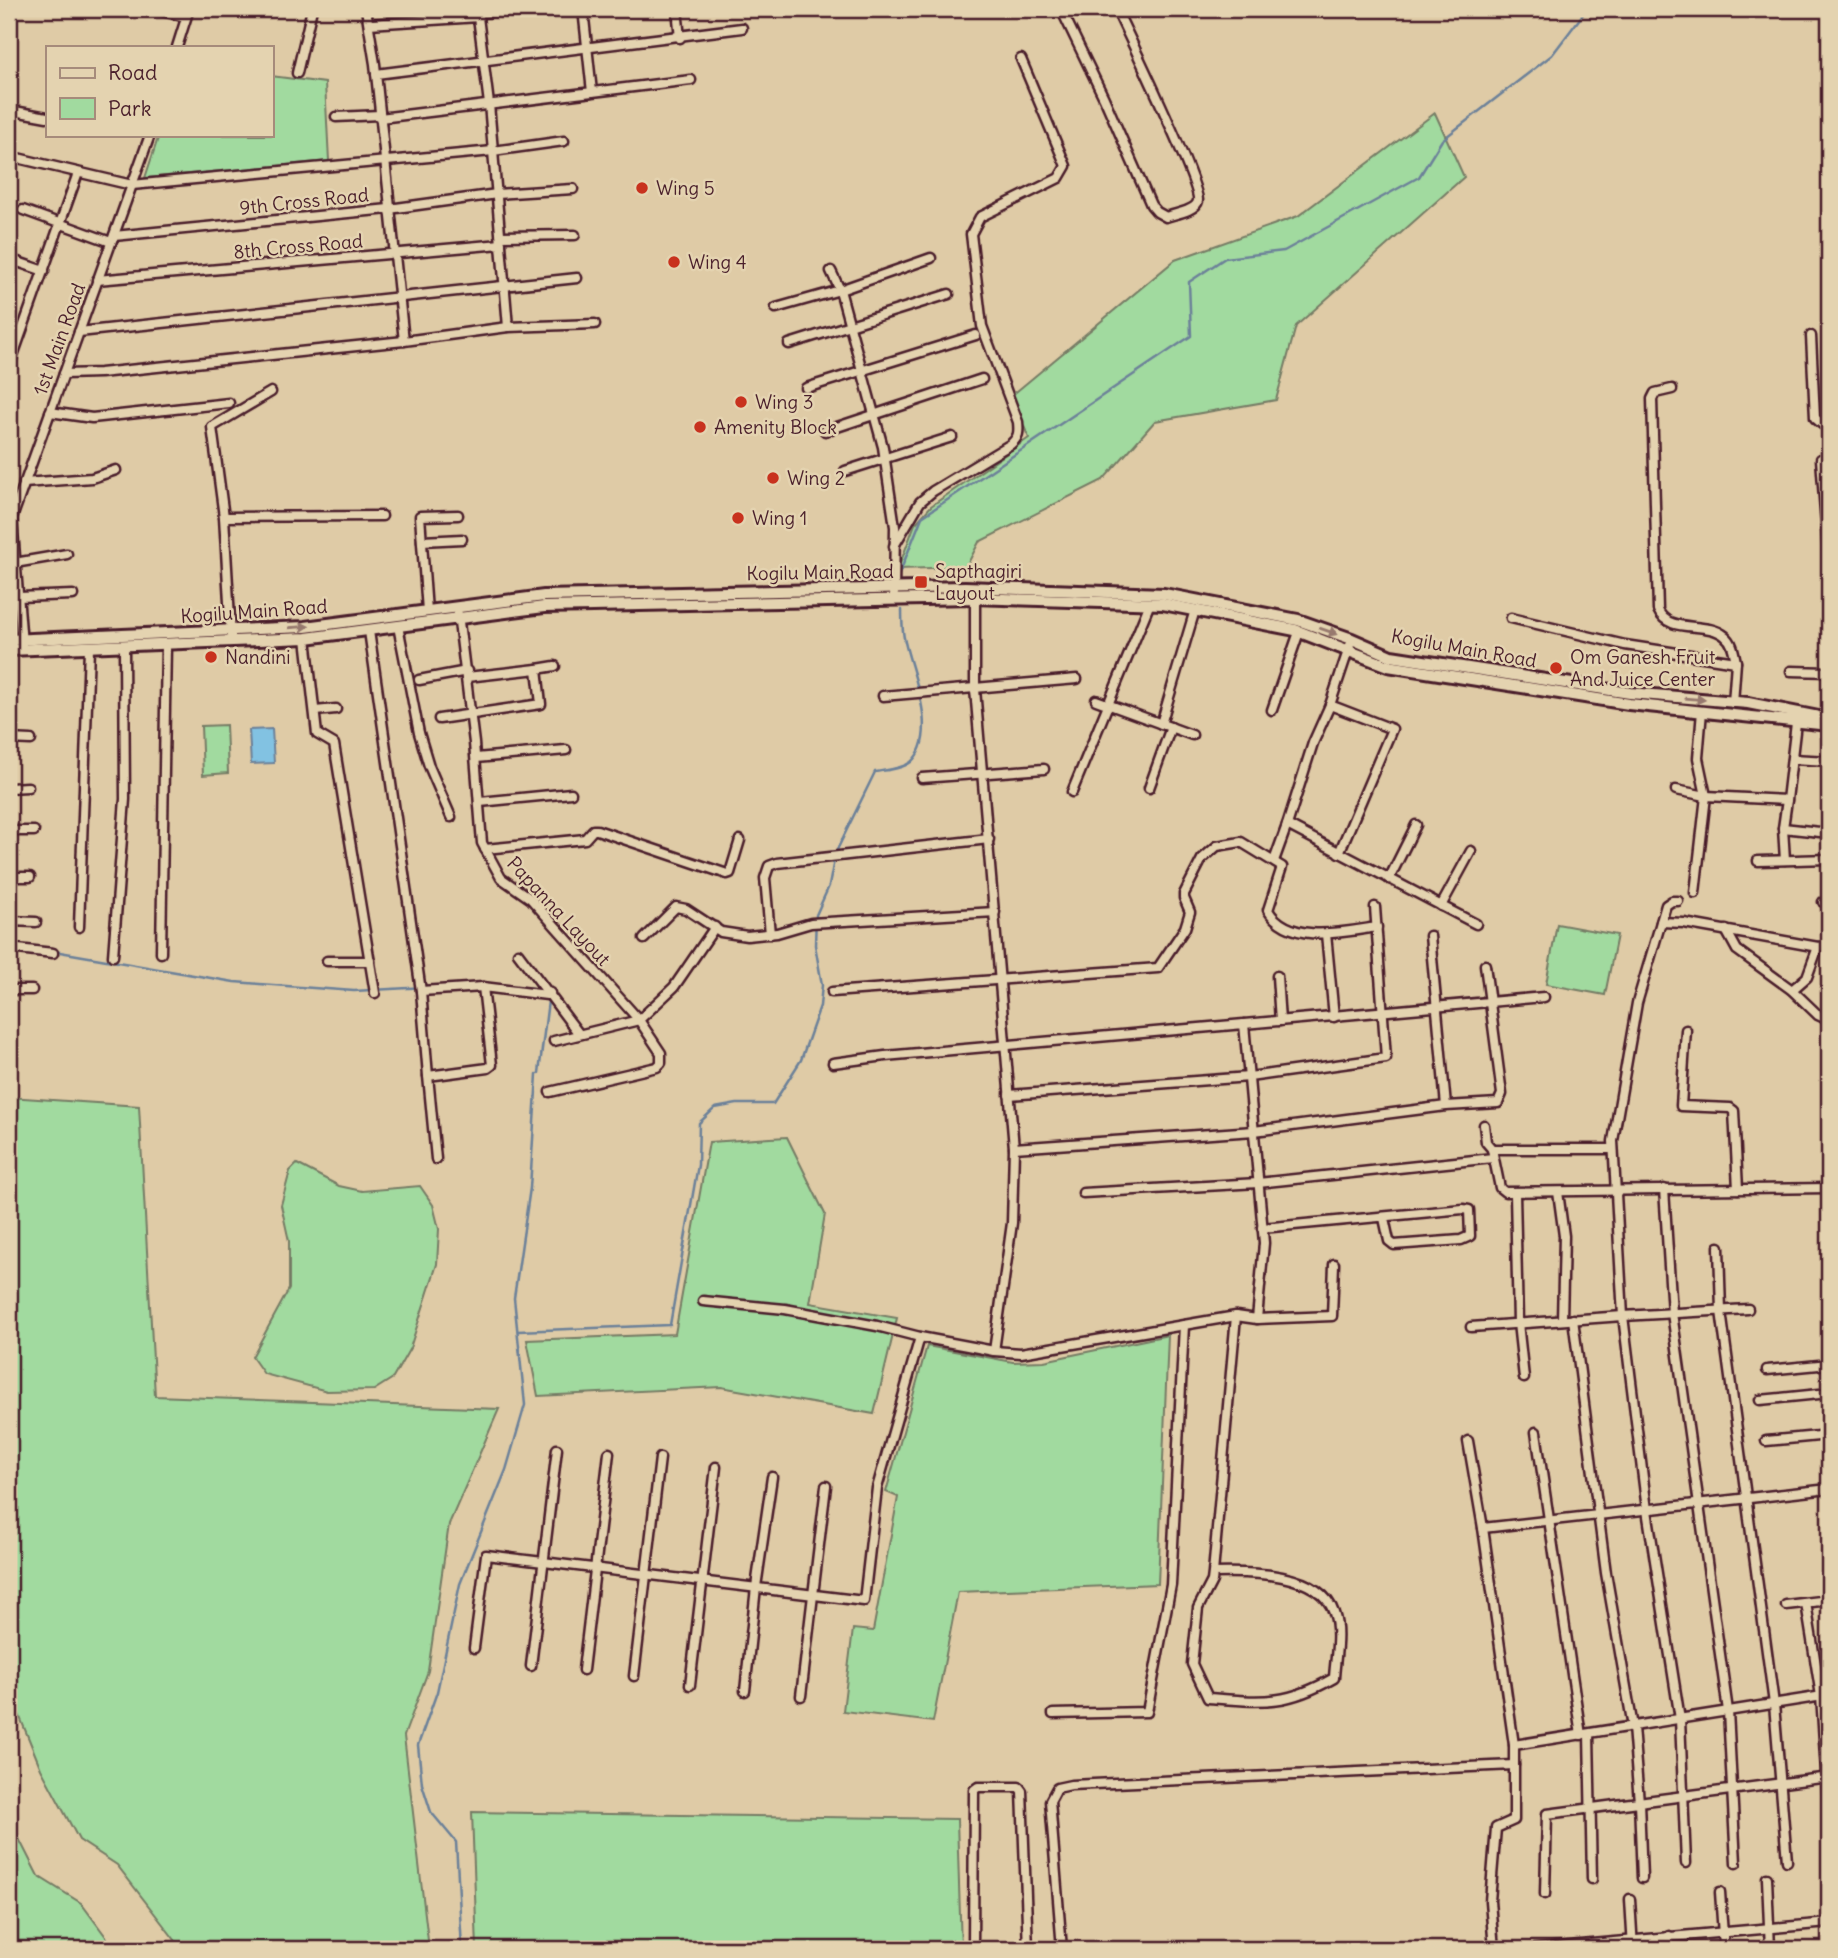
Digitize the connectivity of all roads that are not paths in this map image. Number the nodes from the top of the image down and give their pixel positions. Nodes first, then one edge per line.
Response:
1 (154, 9) edge
2 (312, 9) edge
3 (366, 9) edge
4 (515, 9) edge
5 (583, 9) edge
6 (677, 9) edge
7 (1061, 9) edge
8 (1116, 9) edge
9 (188, 13) edge
10 (478, 13) edge
11 (369, 24) junction
12 (743, 28) dead end
13 (680, 38) junction
14 (177, 46) edge
15 (587, 48) junction
16 (1021, 59) dead end
17 (484, 62) junction
18 (297, 73) dead end
19 (376, 74) junction
20 (691, 80) dead end
21 (592, 92) junction
22 (489, 104) junction
23 (9, 110) edge
24 (380, 116) junction
25 (46, 117) edge
26 (336, 117) dead end
27 (147, 136) edge
28 (564, 141) dead end
29 (493, 151) junction
30 (9, 156) edge
31 (384, 160) junction
32 (78, 173) junction
33 (132, 185) junction
34 (573, 189) dead end
35 (497, 194) junction
36 (389, 209) junction
37 (23, 210) dead end
38 (61, 224) junction
39 (575, 235) dead end
40 (112, 239) junction
41 (501, 240) junction
42 (394, 253) junction
43 (931, 258) dead end
44 (12, 260) dead end
45 (44, 271) junction
46 (831, 271) dead end
47 (577, 278) dead end
48 (97, 280) junction
49 (505, 285) junction
50 (840, 290) junction
51 (949, 294) dead end
52 (400, 298) junction
53 (776, 308) dead end
54 (595, 324) dead end
55 (849, 324) junction
56 (508, 327) junction
57 (79, 332) junction
58 (976, 335) dead end
59 (1811, 336) dead end
60 (404, 341) junction
61 (789, 344) dead end
62 (9, 367) edge
63 (862, 370) junction
64 (64, 374) junction
65 (982, 379) dead end
66 (806, 388) dead end
67 (1672, 389) dead end
68 (271, 391) dead end
69 (229, 403) dead end
70 (50, 412) junction
71 (874, 415) junction
72 (1829, 423) edge
73 (825, 431) dead end
74 (952, 437) dead end
75 (885, 457) junction
76 (1821, 459) dead end
77 (116, 470) dead end
78 (845, 471) dead end
79 (24, 483) junction
80 (457, 515) dead end
81 (382, 516) dead end
82 (224, 517) junction
83 (11, 528) edge
84 (462, 539) dead end
85 (422, 541) junction
86 (894, 546) junction
87 (67, 554) dead end
88 (12, 562) edge
89 (1829, 565) edge
90 (975, 593) junction
91 (73, 594) dead end
92 (894, 594) junction
93 (18, 597) junction
94 (1150, 603) junction
95 (1195, 610) junction
96 (427, 611) junction
97 (458, 612) junction
98 (1511, 618) dead end
99 (398, 626) junction
100 (369, 631) junction
101 (1299, 632) junction
102 (231, 637) junction
103 (306, 638) junction
104 (1352, 639) junction
105 (9, 640) edge
106 (22, 645) junction
107 (166, 645) junction
108 (124, 647) junction
109 (89, 648) junction
110 (9, 650) edge
111 (1348, 651) junction
112 (1736, 662) junction
113 (555, 666) dead end
114 (537, 669) junction
115 (1791, 671) dead end
116 (1829, 672) edge
117 (467, 674) junction
118 (1077, 679) dead end
119 (419, 680) dead end
120 (975, 689) junction
121 (883, 696) dead end
122 (1096, 700) dead end
123 (1733, 703) junction
124 (1108, 705) junction
125 (1330, 705) junction
126 (1764, 706) junction
127 (336, 709) dead end
128 (1272, 710) dead end
129 (315, 711) junction
130 (1702, 711) junction
131 (471, 713) junction
132 (1762, 718) junction
133 (439, 719) dead end
134 (1829, 719) edge
135 (1796, 723) junction
136 (1160, 724) junction
137 (1829, 725) edge
138 (1171, 727) junction
139 (1192, 735) dead end
140 (9, 739) edge
141 (31, 740) dead end
142 (566, 750) dead end
143 (476, 758) junction
144 (1793, 759) junction
145 (1829, 761) edge
146 (1044, 769) dead end
147 (983, 773) junction
148 (922, 778) dead end
149 (28, 787) dead end
150 (9, 788) edge
151 (1149, 788) dead end
152 (1676, 790) dead end
153 (1072, 792) dead end
154 (571, 793) dead end
155 (1706, 796) junction
156 (1787, 800) junction
157 (480, 802) junction
158 (451, 817) dead end
159 (1287, 825) junction
160 (1416, 825) dead end
161 (1783, 828) junction
162 (9, 831) edge
163 (34, 831) dead end
164 (1829, 833) edge
165 (989, 839) junction
166 (740, 840) dead end
167 (485, 849) junction
168 (1471, 851) dead end
169 (1339, 853) junction
170 (1829, 859) edge
171 (1785, 860) junction
172 (1274, 861) junction
173 (1758, 861) dead end
174 (9, 877) edge
175 (30, 877) dead end
176 (1389, 879) junction
177 (1695, 893) dead end
178 (1678, 901) dead end
179 (1441, 906) junction
180 (1375, 907) dead end
181 (995, 912) junction
182 (9, 921) edge
183 (36, 922) dead end
184 (1661, 922) junction
185 (1476, 924) dead end
186 (79, 927) dead end
187 (715, 927) junction
188 (1377, 928) junction
189 (1727, 930) junction
190 (770, 934) junction
191 (1326, 934) junction
192 (1430, 936) dead end
193 (644, 939) dead end
194 (1829, 946) edge
195 (1818, 947) junction
196 (9, 948) edge
197 (53, 953) dead end
198 (161, 953) dead end
199 (518, 953) dead end
200 (113, 956) dead end
201 (327, 961) dead end
202 (370, 961) junction
203 (1485, 965) dead end
204 (1276, 976) dead end
205 (1000, 980) junction
206 (420, 987) junction
207 (483, 987) junction
208 (32, 989) dead end
209 (9, 990) edge
210 (1792, 990) junction
211 (832, 992) dead end
212 (375, 993) dead end
213 (548, 994) junction
214 (1544, 997) dead end
215 (1490, 1004) junction
216 (1437, 1008) junction
217 (1384, 1012) junction
218 (1334, 1017) junction
219 (639, 1020) junction
220 (1829, 1020) edge
221 (1280, 1021) junction
222 (1244, 1024) junction
223 (1686, 1030) dead end
224 (579, 1034) junction
225 (554, 1041) dead end
226 (1005, 1045) junction
227 (833, 1063) dead end
228 (428, 1076) junction
229 (1249, 1077) junction
230 (550, 1092) dead end
231 (1009, 1095) junction
232 (1446, 1106) junction
233 (1484, 1125) dead end
234 (1254, 1131) junction
235 (1014, 1148) junction
236 (1613, 1149) junction
237 (1492, 1153) junction
238 (436, 1159) dead end
239 (1258, 1183) junction
240 (1829, 1188) edge
241 (1664, 1189) junction
242 (1738, 1189) junction
243 (1615, 1190) junction
244 (1558, 1192) junction
245 (1083, 1193) dead end
246 (1515, 1194) junction
247 (1384, 1217) junction
248 (1262, 1228) junction
249 (1719, 1247) dead end
250 (1334, 1264) dead end
251 (703, 1301) dead end
252 (1748, 1309) dead end
253 (1721, 1311) junction
254 (1672, 1313) junction
255 (1236, 1316) junction
256 (1623, 1316) junction
257 (1258, 1319) junction
258 (1573, 1319) junction
259 (1562, 1320) junction
260 (1518, 1323) junction
261 (1184, 1325) junction
262 (1471, 1327) dead end
263 (920, 1337) junction
264 (994, 1351) junction
265 (1829, 1364) edge
266 (1767, 1370) dead end
267 (1524, 1378) dead end
268 (1829, 1393) edge
269 (1760, 1400) dead end
270 (1536, 1433) dead end
271 (1829, 1435) edge
272 (1468, 1441) dead end
273 (1766, 1441) dead end
274 (557, 1449) dead end
275 (609, 1453) dead end
276 (660, 1458) dead end
277 (716, 1467) dead end
278 (772, 1477) dead end
279 (826, 1486) dead end
280 (1829, 1489) edge
281 (1747, 1499) junction
282 (1698, 1504) junction
283 (1647, 1510) junction
284 (1598, 1515) junction
285 (1550, 1521) junction
286 (1483, 1528) junction
287 (542, 1562) junction
288 (594, 1567) junction
289 (646, 1573) junction
290 (1213, 1573) junction
291 (701, 1580) junction
292 (756, 1587) junction
293 (814, 1593) junction
294 (1829, 1600) edge
295 (1805, 1603) junction
296 (1786, 1605) dead end
297 (474, 1648) dead end
298 (531, 1666) dead end
299 (583, 1670) dead end
300 (634, 1676) dead end
301 (690, 1685) dead end
302 (745, 1691) dead end
303 (801, 1696) dead end
304 (1825, 1696) edge
305 (1773, 1704) junction
306 (1728, 1711) junction
307 (1053, 1714) dead end
308 (1681, 1719) junction
309 (1633, 1727) junction
310 (1585, 1734) junction
311 (1514, 1745) junction
312 (1514, 1765) junction
313 (1828, 1777) edge
314 (1779, 1784) junction
315 (1732, 1790) junction
316 (1684, 1796) junction
317 (1639, 1802) junction
318 (1591, 1808) junction
319 (1829, 1817) edge
320 (1787, 1861) dead end
321 (1686, 1863) dead end
322 (1736, 1863) dead end
323 (1642, 1878) dead end
324 (1767, 1878) dead end
325 (1592, 1879) dead end
326 (1720, 1892) dead end
327 (1545, 1894) dead end
328 (1630, 1899) dead end
329 (1829, 1923) edge
330 (1768, 1928) junction
331 (1723, 1932) junction
332 (1669, 1936) junction
333 (1632, 1940) junction
334 (973, 1949) edge
335 (1028, 1949) edge
336 (1062, 1949) edge
337 (1494, 1949) edge
338 (1535, 1949) edge
339 (1633, 1949) edge
340 (1670, 1949) edge
341 (1724, 1949) edge
342 (1770, 1949) edge

1 - 9 street
2 - 18 street
3 - 11 street
4 - 10 street
5 - 15 street
6 - 13 street
7 - 8 street
9 - 14 street
10 - 11 street
10 - 17 street
11 - 19 street
12 - 13 street
13 - 15 street
15 - 17 street
15 - 21 street
16 - 86 street
17 - 19 street
17 - 22 street
19 - 24 street
20 - 21 street
21 - 22 street
22 - 24 street
22 - 29 street
23 - 25 street
24 - 26 street
24 - 31 street
27 - 33 street, 1st Main Road
28 - 29 street
29 - 31 street
29 - 35 street
30 - 32 street
31 - 33 street
31 - 36 street
32 - 33 street
32 - 38 street
33 - 40 street, 1st Main Road
34 - 35 street, 9th Cross Road
35 - 36 street, 9th Cross Road
35 - 41 street
36 - 40 street, 9th Cross Road
36 - 42 street
37 - 38 street
38 - 40 street
38 - 45 street
39 - 41 street, 8th Cross Road
40 - 48 street, 1st Main Road
41 - 42 street, 8th Cross Road
41 - 49 street
42 - 48 street, 8th Cross Road
42 - 52 street
43 - 50 street
44 - 45 street
45 - 62 street
46 - 50 street
47 - 49 street
48 - 57 street, 1st Main Road
49 - 52 street
49 - 56 street
50 - 53 street
50 - 55 street
51 - 55 street
52 - 57 street
52 - 60 street
54 - 56 street
55 - 61 street
55 - 63 street
56 - 60 street
57 - 64 street, 1st Main Road
58 - 63 street
59 - 72 street
60 - 64 street
63 - 66 street
63 - 71 street
64 - 70 street, 1st Main Road
65 - 71 street
67 - 112 street
68 - 82 street
69 - 70 street
70 - 79 street, 1st Main Road
71 - 73 street
71 - 75 street
74 - 75 street
75 - 78 street
75 - 86 street
76 - 89 street
77 - 79 street
79 - 83 street, 1st Main Road
80 - 85 street
81 - 82 street
82 - 102 street
83 - 88 street, 1st Main Road
84 - 85 street
85 - 96 street
86 - 92 street
87 - 88 street
88 - 93 street, 1st Main Road
90 - 92 main road, Kogilu Main Road
90 - 94 main road, Kogilu Main Road
90 -> 104 main road, Kogilu Main Road
90 - 120 street
91 - 93 street
92 - 97 main road, Kogilu Main Road
93 - 106 street, 1st Main Road
94 - 95 main road, Kogilu Main Road
94 - 124 street
95 - 101 main road, Kogilu Main Road
95 - 136 street
96 - 97 main road, Kogilu Main Road
102 -> 96 main road, Kogilu Main Road
97 - 99 main road, Kogilu Main Road
97 - 117 street, Papanna Layout
98 - 112 street
99 - 100 main road, Kogilu Main Road
99 - 158 street
100 - 103 main road, Kogilu Main Road
100 - 206 street
101 - 111 main road, Kogilu Main Road
101 - 128 street
102 - 103 main road, Kogilu Main Road
102 - 106 main road, Kogilu Main Road
102 - 107 main road, Kogilu Main Road
103 - 129 street
104 - 111 street
104 -> 123 main road, Kogilu Main Road
105 - 106 main road, Kogilu Main Road
106 - 109 main road, Kogilu Main Road
106 - 110 main road, Kogilu Main Road
107 - 108 main road, Kogilu Main Road
107 - 198 street
108 - 109 main road, Kogilu Main Road
108 - 200 street
109 - 186 street
111 - 125 street
111 - 130 main road, Kogilu Main Road
112 - 123 street
113 - 114 street
114 - 117 street
114 - 131 street
115 - 116 street
117 - 119 street
117 - 131 street, Papanna Layout
118 - 120 street
120 - 121 street
120 - 147 street
122 - 124 street
123 - 126 main road, Kogilu Main Road
124 - 136 street
124 - 153 street
125 - 159 street
125 - 169 street
126 - 132 main road
126 - 134 main road, Kogilu Main Road
127 - 129 street
129 - 202 street
130 - 132 main road, Kogilu Main Road
130 - 155 street
131 - 133 street
131 - 143 street, Papanna Layout
132 - 135 main road, Kogilu Main Road
135 - 137 main road, Kogilu Main Road
135 - 144 street
136 - 138 street
138 - 139 street
138 - 151 street
140 - 141 street
142 - 143 street
143 - 157 street, Papanna Layout
144 - 145 street
144 - 156 street
146 - 147 street
147 - 148 street
147 - 165 street
149 - 150 street
152 - 155 street
154 - 157 street
155 - 156 street
155 - 177 street
156 - 161 street
157 - 167 street, Papanna Layout
159 - 169 street
159 - 172 street
160 - 176 street
161 - 164 street
161 - 171 street
162 - 163 street
165 - 181 street
165 - 190 street
166 - 167 street
167 - 219 street, Papanna Layout
168 - 179 street
169 - 176 street
170 - 171 street
171 - 173 street
172 - 191 street
172 - 205 street
174 - 175 street
176 - 179 street
178 - 184 street
179 - 185 street
180 - 188 street
181 - 190 street
181 - 205 street
182 - 183 street
184 - 189 street
184 - 236 street
187 - 190 street
187 - 193 street
187 - 219 street
188 - 191 street
188 - 217 street
189 - 195 street
189 - 210 street
191 - 218 street
192 - 216 street
194 - 195 street
195 - 210 street
196 - 197 street
199 - 213 street
201 - 202 street
202 - 212 street
203 - 215 street
204 - 221 street
205 - 211 street
205 - 226 street
206 - 207 street
206 - 228 street
207 - 213 street
207 - 228 street
208 - 209 street
210 - 220 street
213 - 224 street
214 - 215 street
215 - 216 street
215 - 232 street
216 - 217 street
216 - 232 street
217 - 218 street
217 - 229 street
218 - 221 street
219 - 224 street
219 - 230 street, Papanna Layout
221 - 222 street
222 - 226 street
222 - 229 street
223 - 242 street
224 - 225 street
226 - 227 street
226 - 231 street
228 - 238 street
229 - 231 street
229 - 234 street
231 - 235 street
232 - 234 street
233 - 237 street
234 - 235 street
234 - 239 street
235 - 264 street
236 - 237 street
236 - 243 street
237 - 239 street
237 - 246 street
239 - 245 street
239 - 248 street
240 - 242 street
241 - 242 street
241 - 243 street
241 - 254 street
243 - 244 street
243 - 256 street
244 - 246 street
244 - 259 street
246 - 260 street
247 - 247 street
247 - 248 street
248 - 257 street
249 - 253 street
250 - 257 street
251 - 263 street
252 - 253 street
253 - 254 street
253 - 281 street
254 - 256 street
254 - 282 street
255 - 257 street
255 - 261 street
255 - 290 street
256 - 258 street
256 - 283 street
258 - 259 street
258 - 284 street
259 - 260 street
260 - 262 street
260 - 267 street
261 - 264 street
261 - 307 street
263 - 264 street
263 - 293 street
265 - 266 street
268 - 269 street
270 - 285 street
271 - 273 street
272 - 286 street
274 - 287 street
275 - 288 street
276 - 289 street
277 - 291 street
278 - 292 street
279 - 293 street
280 - 281 street
281 - 282 street
281 - 305 street
282 - 283 street
282 - 306 street
283 - 284 street
283 - 308 street
284 - 285 street
284 - 309 street
285 - 286 street
285 - 310 street
286 - 311 street
287 - 288 street
287 - 297 street
287 - 298 street
288 - 289 street
288 - 299 street
289 - 291 street
289 - 300 street
290 - 290 street
291 - 292 street
291 - 301 street
292 - 293 street
292 - 302 street
293 - 303 street
294 - 295 street
295 - 296 street
295 - 304 street
304 - 305 street
304 - 313 street
305 - 306 street
305 - 314 street
306 - 308 street
306 - 315 street
308 - 309 street
308 - 316 street
309 - 310 street
309 - 317 street
310 - 311 street
310 - 318 street
311 - 312 street
312 - 336 street
312 - 337 street
313 - 314 street
313 - 319 street
314 - 315 street
314 - 320 street
315 - 316 street
315 - 322 street
316 - 317 street
316 - 321 street
317 - 318 street
317 - 323 street
318 - 325 street
318 - 327 street
324 - 330 street
326 - 331 street
328 - 333 street
329 - 330 street
330 - 331 street
330 - 342 street
331 - 332 street
331 - 341 street
332 - 333 street
332 - 340 street
333 - 338 street
333 - 339 street
334 - 335 street

